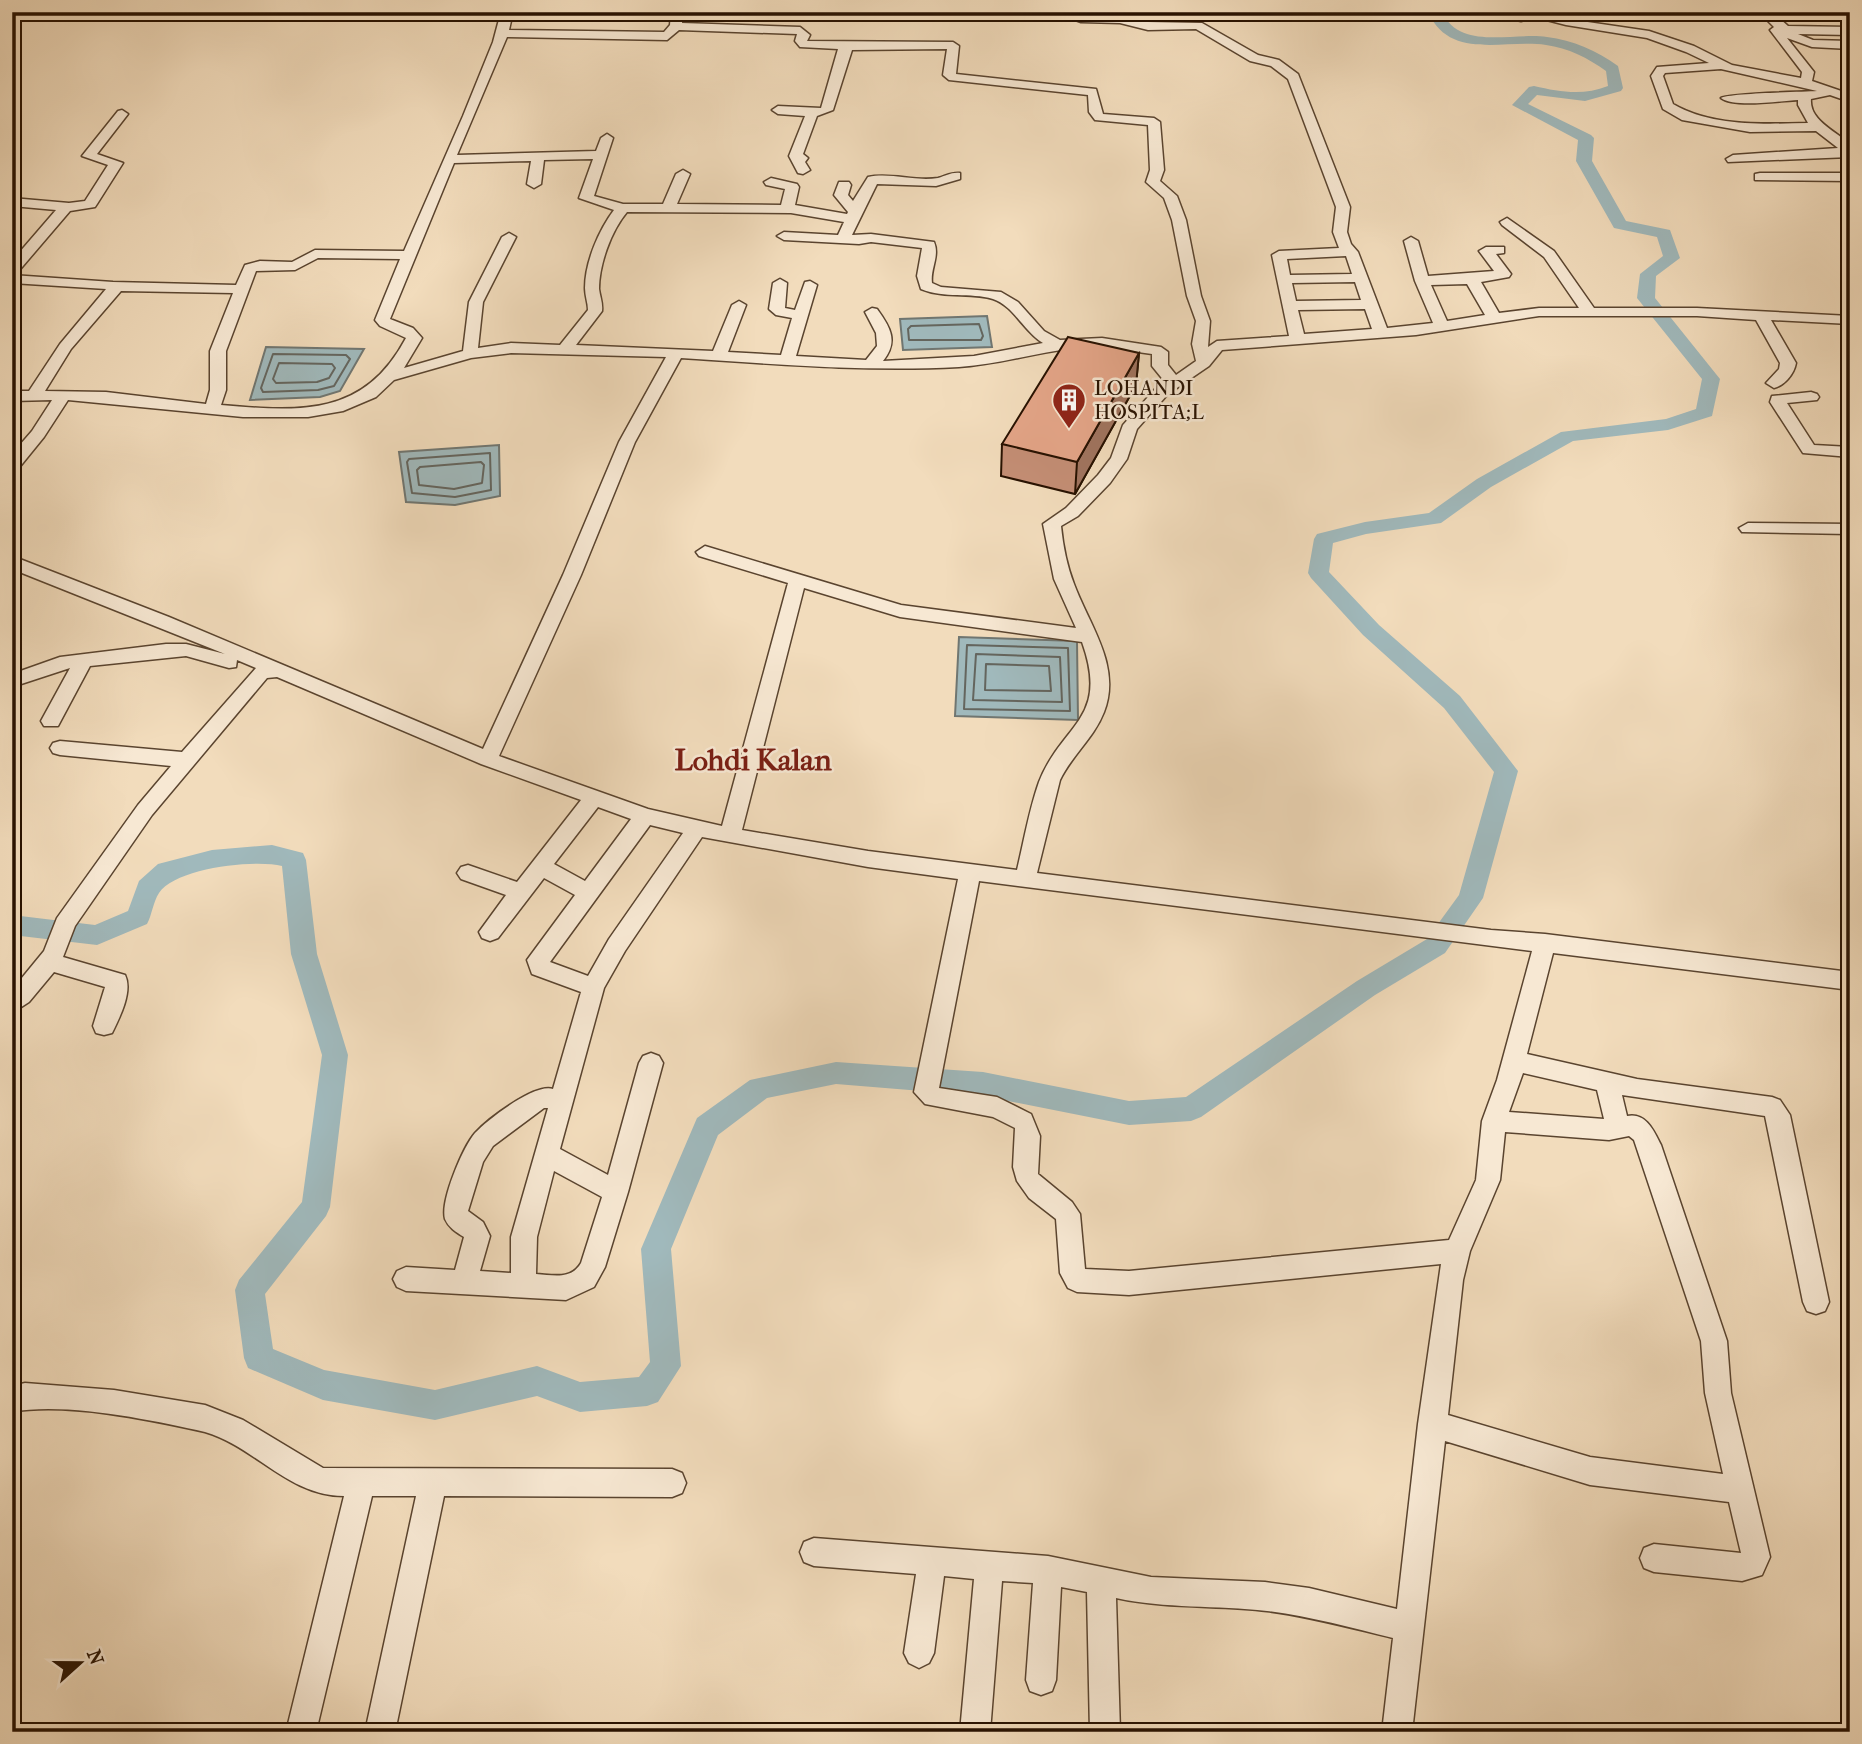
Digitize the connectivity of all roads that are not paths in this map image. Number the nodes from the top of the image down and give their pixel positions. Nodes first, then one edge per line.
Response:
1 (19, 12) edge
2 (507, 12) edge
3 (677, 12) edge
4 (1059, 12) edge
5 (1482, 12) edge
6 (1755, 12) edge
7 (1765, 12) edge
8 (1843, 12) edge
9 (1534, 13) edge
10 (768, 17) dead end
11 (1625, 18) dead end
12 (1850, 18) edge
13 (12, 19) edge
14 (676, 26) junction
15 (766, 30) junction
16 (1784, 30) junction
17 (1850, 31) edge
18 (1638, 32) junction
19 (502, 33) junction
20 (1850, 45) edge
21 (849, 46) junction
22 (1723, 66) junction
23 (1806, 89) junction
24 (1844, 96) edge
25 (1727, 98) dead end
26 (778, 110) dead end
27 (812, 113) junction
28 (122, 114) dead end
29 (1821, 128) junction
30 (1850, 130) edge
31 (607, 138) dead end
32 (1848, 152) edge
33 (538, 156) junction
34 (602, 156) junction
35 (449, 159) junction
36 (1732, 159) dead end
37 (803, 170) dead end
38 (683, 174) dead end
39 (955, 176) dead end
40 (1760, 177) dead end
41 (1850, 177) edge
42 (771, 183) dead end
43 (534, 184) dead end
44 (844, 185) dead end
45 (12, 202) edge
46 (66, 207) junction
47 (669, 207) junction
48 (623, 208) junction
49 (790, 209) junction
50 (853, 215) junction
51 (1507, 222) dead end
52 (784, 236) dead end
53 (509, 237) dead end
54 (843, 239) junction
55 (1411, 241) dead end
56 (1499, 250) dead end
57 (1351, 252) junction
58 (409, 255) junction
59 (12, 270) edge
60 (1360, 278) junction
61 (12, 279) edge
62 (1284, 279) junction
63 (1472, 279) junction
64 (1422, 281) junction
65 (780, 283) dead end
66 (810, 285) dead end
67 (113, 286) junction
68 (241, 289) junction
69 (1369, 304) junction
70 (739, 305) dead end
71 (1289, 306) junction
72 (1589, 311) junction
73 (872, 312) dead end
74 (800, 315) junction
75 (1761, 315) junction
76 (1495, 319) junction
77 (1850, 320) edge
78 (1442, 327) junction
79 (1381, 333) junction
80 (1297, 339) junction
81 (1055, 343) junction
82 (565, 349) junction
83 (470, 354) junction
84 (676, 354) junction
85 (719, 356) junction
86 (787, 359) junction
87 (1204, 363) junction
88 (870, 364) junction
89 (387, 377) junction
90 (1774, 383) dead end
91 (1175, 384) junction
92 (34, 395) junction
93 (63, 395) junction
94 (12, 396) edge
95 (1811, 397) dead end
96 (212, 409) junction
97 (1850, 452) edge
98 (12, 465) edge
99 (1748, 528) dead end
100 (1850, 529) edge
101 (705, 552) dead end
102 (12, 562) edge
103 (797, 581) junction
104 (1091, 638) junction
105 (84, 660) junction
106 (270, 671) junction
107 (12, 681) edge
108 (51, 720) dead end
109 (60, 748) dead end
110 (488, 759) junction
111 (187, 760) junction
112 (593, 799) junction
113 (645, 816) junction
114 (697, 829) junction
115 (730, 836) junction
116 (540, 866) junction
117 (970, 871) junction
118 (468, 873) dead end
119 (1026, 879) junction
120 (521, 892) junction
121 (588, 892) junction
122 (490, 932) dead end
123 (1545, 943) junction
124 (48, 962) junction
125 (1850, 981) edge
126 (593, 987) junction
127 (12, 1004) edge
128 (104, 1026) dead end
129 (1514, 1061) junction
130 (651, 1063) dead end
131 (1607, 1083) junction
132 (562, 1103) junction
133 (1494, 1121) junction
134 (1618, 1127) junction
135 (548, 1154) junction
136 (616, 1192) junction
137 (1457, 1251) junction
138 (406, 1279) dead end
139 (464, 1282) junction
140 (523, 1285) junction
141 (1816, 1302) dead end
142 (12, 1399) edge
143 (1432, 1424) junction
144 (361, 1483) junction
145 (433, 1483) junction
146 (671, 1483) dead end
147 (1742, 1490) junction
148 (814, 1552) dead end
149 (1654, 1558) dead end
150 (932, 1561) junction
151 (989, 1567) junction
152 (1048, 1570) junction
153 (1101, 1580) junction
154 (1409, 1627) junction
155 (919, 1653) dead end
156 (1041, 1680) dead end
157 (301, 1732) edge
158 (380, 1732) edge
159 (975, 1732) edge
160 (1105, 1732) edge
161 (1397, 1732) edge

1 - 13 street
2 - 19 street
3 - 14 street
4 - 57 street
5 - 9 street
6 - 23 street
7 - 16 street
8 - 12 street
9 - 18 street
10 - 15 street
11 - 18 street
14 - 15 street
14 - 19 street
15 - 21 street
16 - 17 street
16 - 20 street
18 - 22 street
19 - 35 street
21 - 27 street
21 - 87 street
22 - 23 street
22 - 29 street
23 - 24 street
23 - 25 street
23 - 29 street
26 - 27 street
27 - 37 street
28 - 46 street
29 - 30 street
29 - 32 street
31 - 34 street
32 - 36 street
33 - 34 street
33 - 35 street
33 - 43 street
34 - 48 street
35 - 58 street
38 - 47 street
39 - 50 street
40 - 41 street
42 - 49 street
44 - 50 street
45 - 46 street
46 - 59 street
47 - 48 street
47 - 49 street
48 - 82 street
49 - 50 street
50 - 54 street
51 - 72 street
52 - 54 street
53 - 83 street
54 - 81 street
55 - 64 street
56 - 63 street
57 - 60 street
57 - 62 street
58 - 68 street
58 - 89 street
60 - 62 street
60 - 69 street
61 - 67 street
62 - 71 street
63 - 64 street
63 - 76 street
64 - 78 street
65 - 74 street
66 - 74 street
67 - 68 street
67 - 92 street
68 - 96 street
69 - 71 street
69 - 79 street
70 - 85 street
71 - 80 street
72 - 75 street
72 - 76 street
73 - 88 street
74 - 86 street
75 - 77 street
75 - 90 street
76 - 78 street
78 - 79 street
79 - 80 street
80 - 87 street
81 - 88 street
81 - 91 street
82 - 83 street
82 - 84 street
83 - 89 street
84 - 85 street
84 - 110 street
85 - 86 street
86 - 88 street
87 - 91 street
89 - 96 street
91 - 104 street
92 - 93 street
92 - 94 street
93 - 96 street
93 - 98 street
95 - 97 street
99 - 100 street
101 - 103 street
102 - 106 street
103 - 104 street
103 - 115 street
104 - 119 street
105 - 106 street
105 - 107 street
105 - 108 street
106 - 110 street
106 - 111 street
109 - 111 street
110 - 112 street
111 - 124 street
112 - 113 street
112 - 116 street
113 - 114 street
113 - 121 street
114 - 115 street
114 - 126 street
115 - 117 street
116 - 120 street
116 - 121 street
117 - 119 street
117 - 137 street
118 - 120 street
119 - 123 street
120 - 122 street
121 - 126 street
123 - 125 street
123 - 129 street
124 - 127 street
124 - 128 street
126 - 132 street
129 - 131 street
129 - 133 street
130 - 136 street
131 - 134 street
131 - 141 street
132 - 135 street
132 - 139 street
133 - 134 street
133 - 137 street
134 - 147 street
135 - 136 street
135 - 140 street
136 - 140 street
137 - 143 street
138 - 139 street
139 - 140 street
142 - 144 street
143 - 147 street
143 - 154 street
144 - 145 street
144 - 157 street
145 - 146 street
145 - 158 street
147 - 149 street
148 - 150 street
150 - 151 street
150 - 155 street
151 - 152 street
151 - 159 street
152 - 153 street
152 - 156 street
153 - 154 street
153 - 160 street
154 - 161 street

